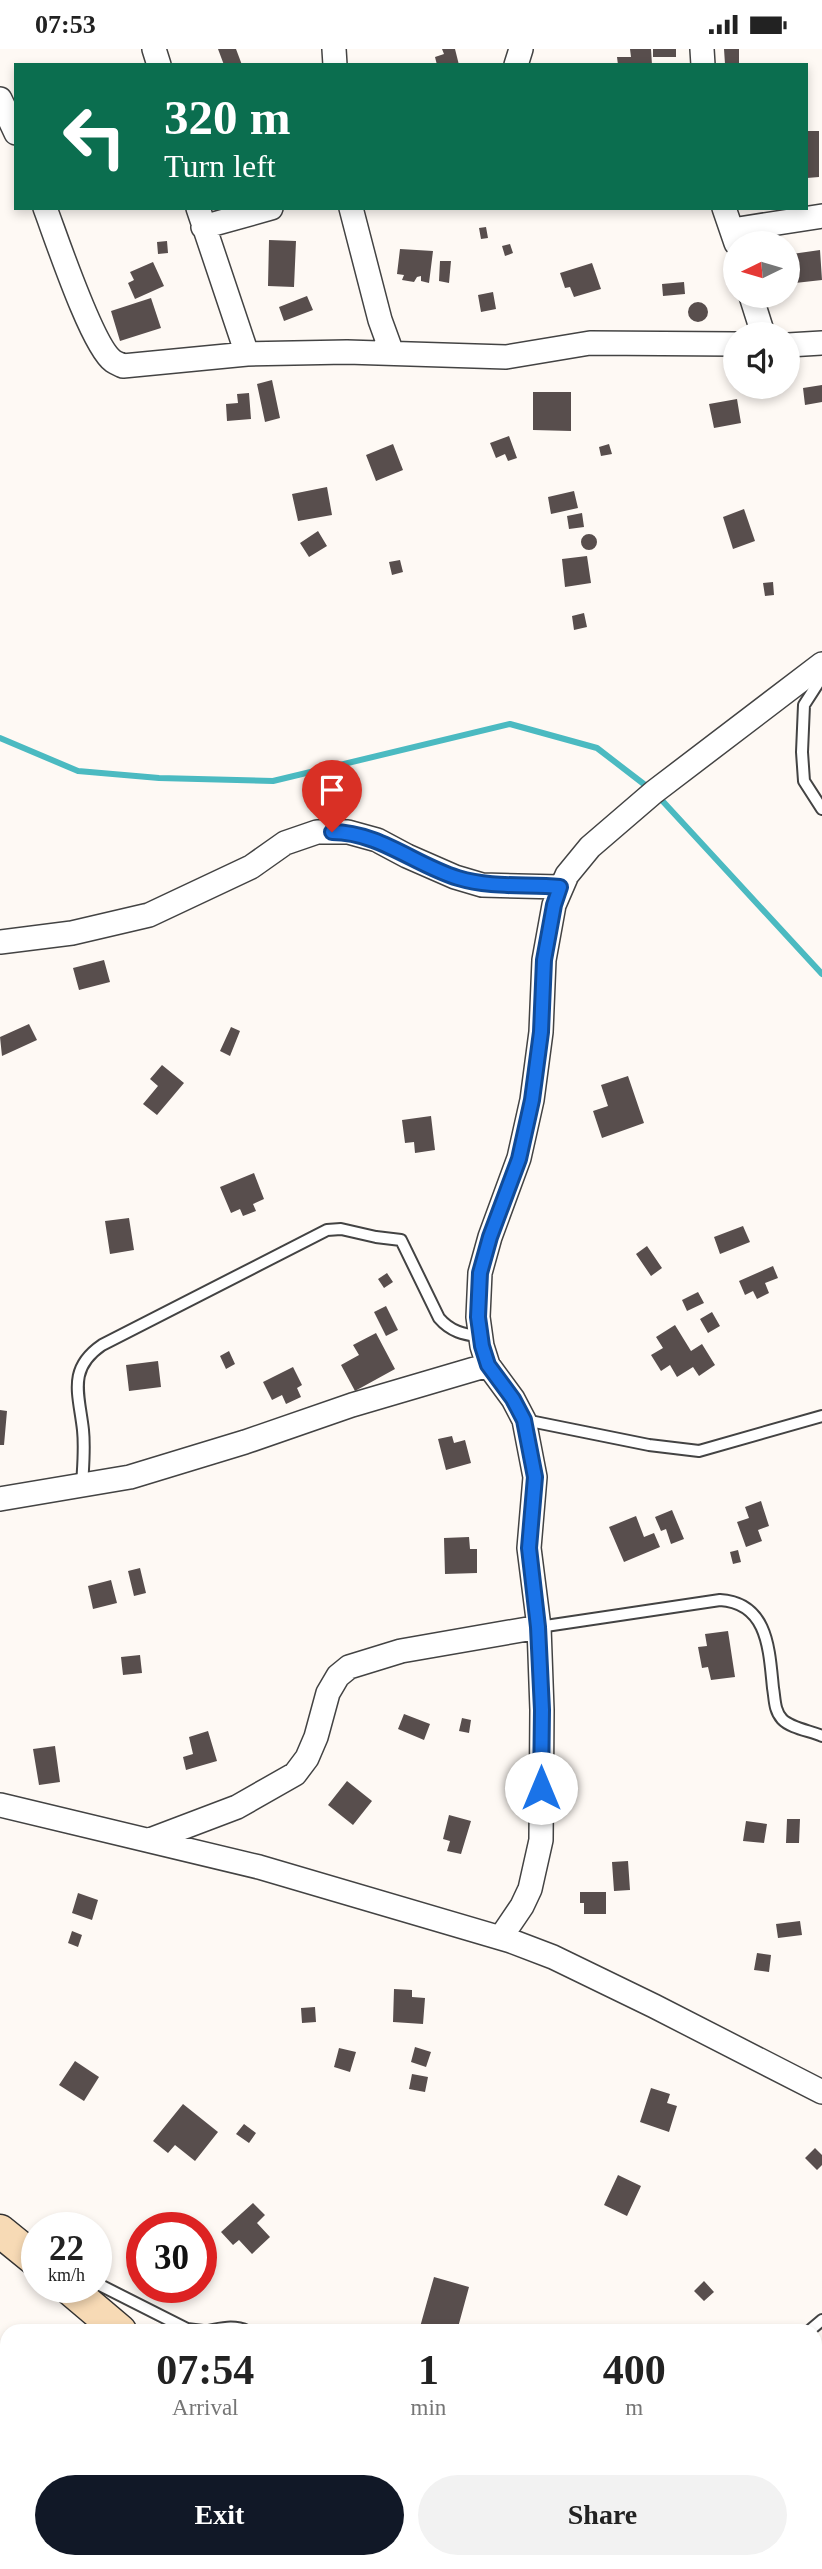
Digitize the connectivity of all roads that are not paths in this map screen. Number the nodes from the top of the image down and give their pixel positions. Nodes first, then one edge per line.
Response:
1 (0, 99) edge
2 (14, 129) edge
3 (46, 210) edge
4 (257, 210) edge
5 (352, 210) edge
6 (822, 216) edge
7 (201, 218) edge
8 (731, 227) edge
9 (822, 343) edge
10 (723, 344) edge
11 (800, 344) edge
12 (247, 353) junction
13 (392, 353) junction
14 (822, 664) edge
15 (822, 677) edge
16 (822, 809) edge
17 (560, 887) junction
18 (0, 942) edge
19 (481, 1337) junction
20 (488, 1365) junction
21 (822, 1416) edge
22 (524, 1420) junction
23 (82, 1486) junction
24 (0, 1499) edge
25 (538, 1627) junction
26 (822, 1736) edge
27 (0, 1805) edge
28 (150, 1840) junction
29 (501, 1937) junction
30 (822, 2092) edge
31 (112, 2291) edge
32 (87, 2303) edge
33 (113, 2324) edge
34 (177, 2324) edge

1 - 2 street
3 - 12 street
4 - 7 street
5 - 13 street
6 - 8 street
7 - 12 street
9 - 11 street
10 - 13 street
12 - 13 street
14 - 17 street
15 - 16 lane
17 - 18 street
17 - 19 street
19 - 20 street
19 - 23 lane
20 - 22 street
20 - 23 street
21 - 22 lane
22 - 25 street
23 - 24 street
25 - 26 lane
25 - 28 street
25 - 29 street
27 - 28 street
28 - 29 street
29 - 30 street
31 - 34 lane
32 - 33 main road

